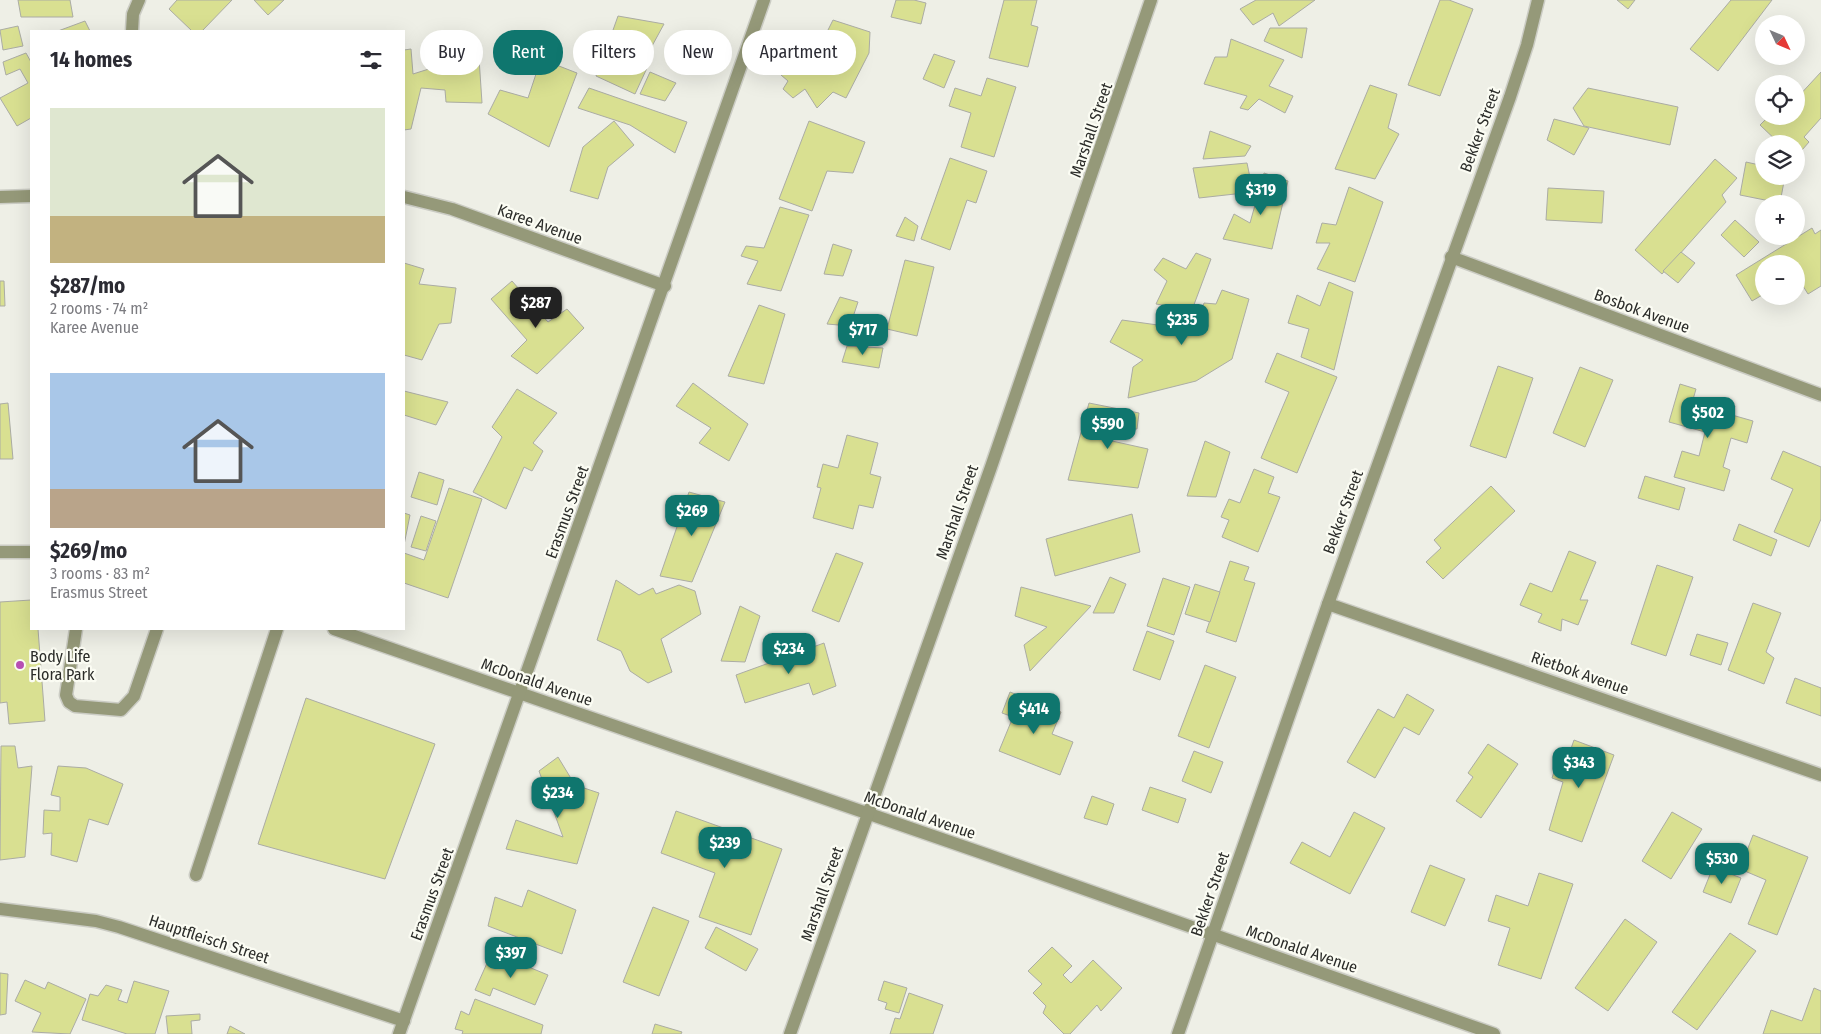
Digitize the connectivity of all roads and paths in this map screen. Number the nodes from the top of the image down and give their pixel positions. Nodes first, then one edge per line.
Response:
1 (139, 0) edge
2 (764, 0) edge
3 (1151, 0) edge
4 (1538, 0) edge
5 (132, 30) edge
6 (30, 196) edge
7 (0, 197) edge
8 (405, 197) edge
9 (1451, 257) junction
10 (665, 286) junction
11 (1821, 395) edge
12 (0, 552) edge
13 (30, 552) edge
14 (1328, 604) junction
15 (76, 630) edge
16 (157, 630) edge
17 (277, 630) edge
18 (337, 630) edge
19 (520, 693) junction
20 (1821, 775) edge
21 (867, 814) junction
22 (196, 875) dead end
23 (0, 909) edge
24 (1213, 935) junction
25 (404, 1021) junction
26 (399, 1034) edge
27 (790, 1034) edge
28 (1178, 1034) edge
29 (1494, 1034) edge

1 - 5 street
2 - 10 street, Erasmus Street
3 - 21 street, Marshall Street
4 - 9 street, Bekker Street
6 - 7 street
8 - 10 street, Karee Avenue
9 - 11 street, Bosbok Avenue
9 - 14 street, Bekker Street
10 - 19 street, Erasmus Street
12 - 13 street
14 - 20 street, Rietbok Avenue
14 - 24 street, Bekker Street
15 - 16 street
17 - 22 street
18 - 19 street, McDonald Avenue
19 - 21 street, McDonald Avenue
19 - 25 street, Erasmus Street
21 - 24 street, McDonald Avenue
21 - 27 street, Marshall Street
23 - 25 street, Hauptfleisch Street
24 - 28 street, Bekker Street
24 - 29 street, McDonald Avenue
25 - 26 street, Erasmus Street

